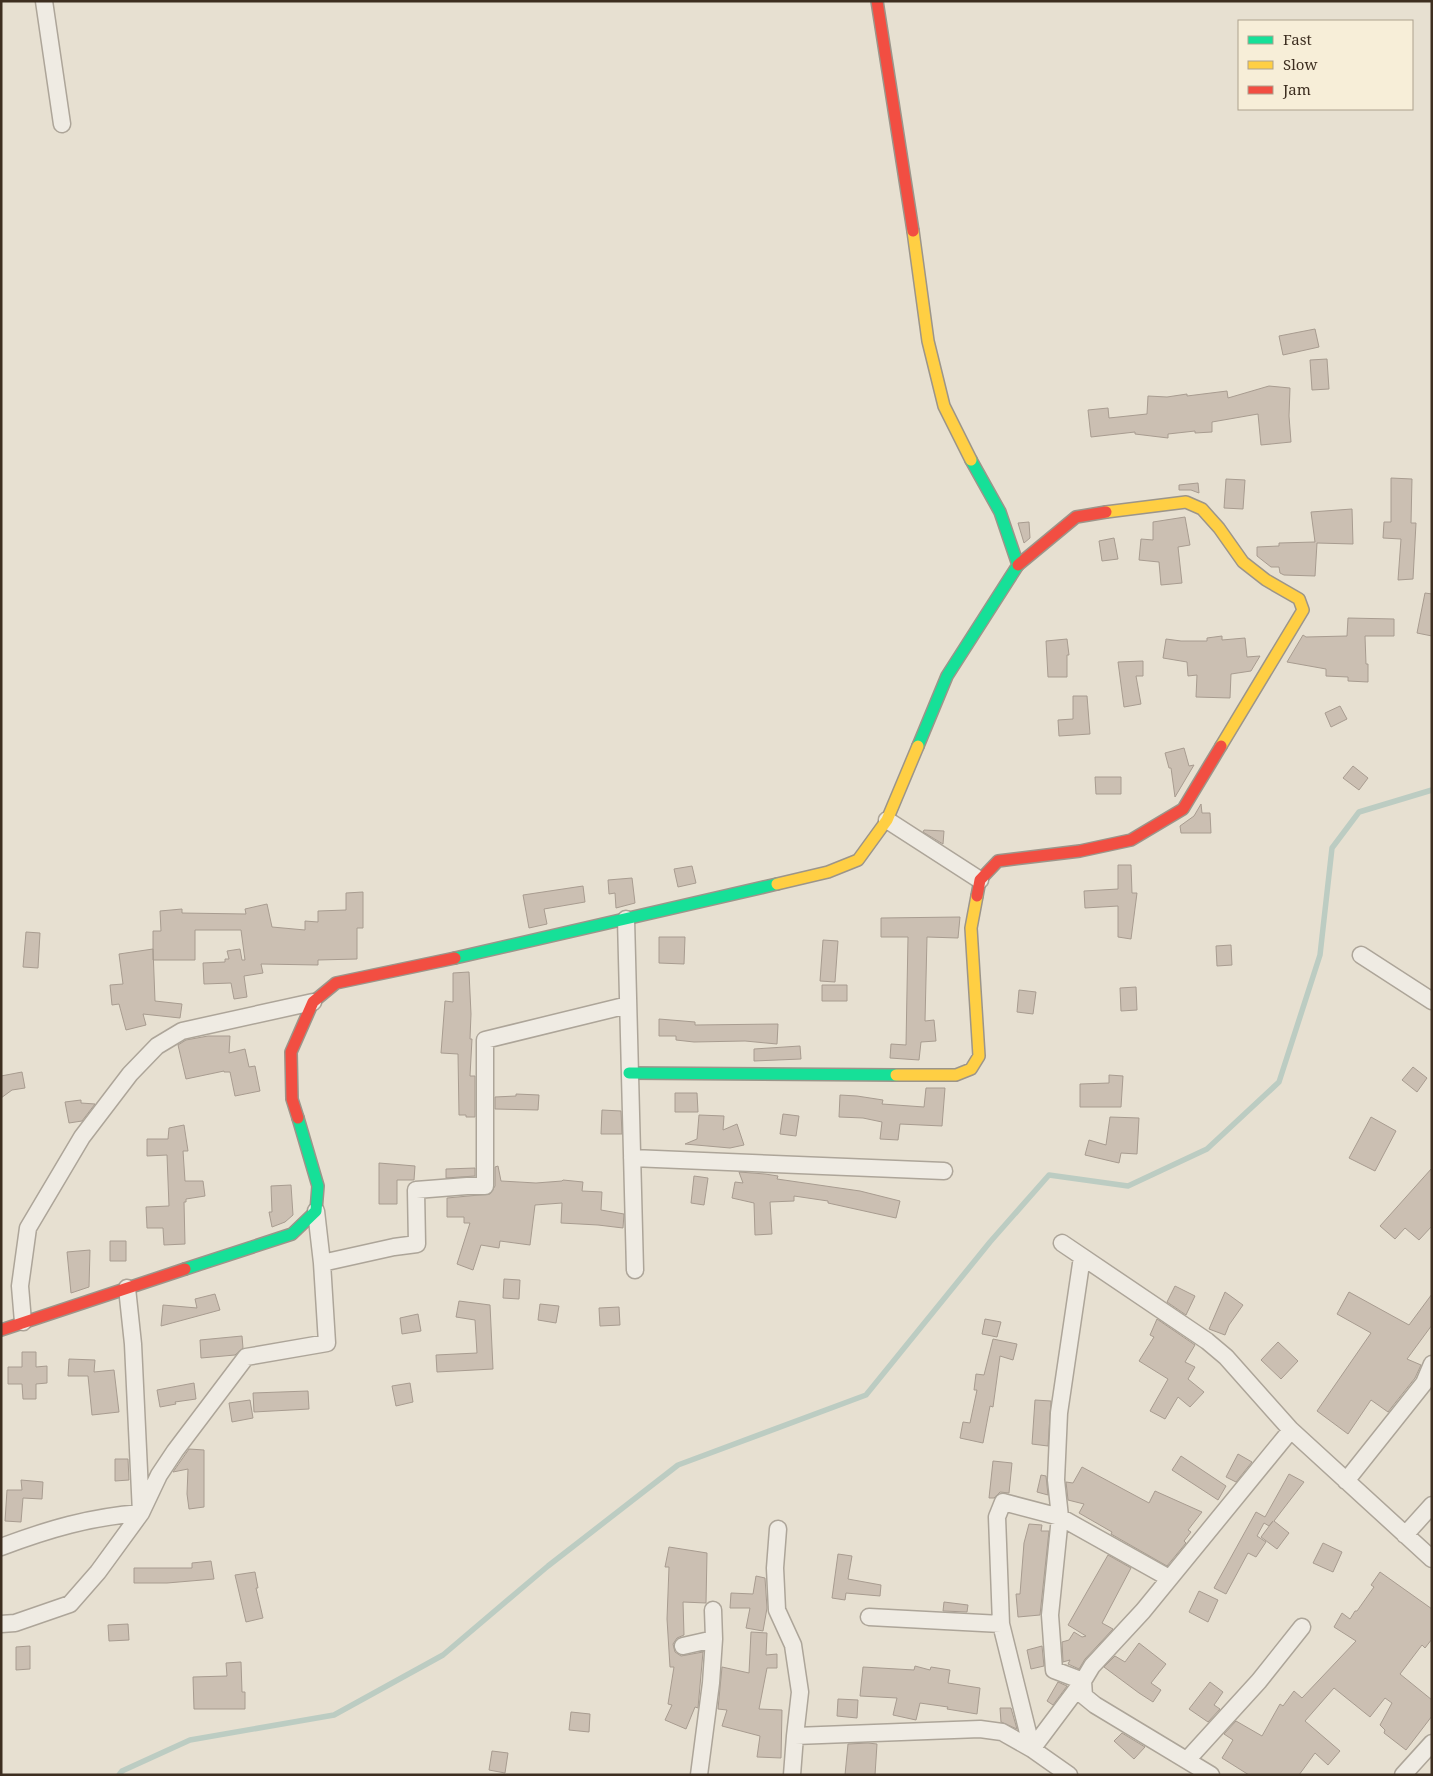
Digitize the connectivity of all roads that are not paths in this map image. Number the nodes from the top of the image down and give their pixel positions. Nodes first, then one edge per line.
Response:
1 (44, 1) edge
2 (877, 1) edge
3 (62, 124) dead end
4 (1018, 564) junction
5 (887, 820) junction
6 (980, 880) junction
7 (626, 919) junction
8 (1361, 955) dead end
9 (1432, 1001) edge
10 (313, 1002) junction
11 (628, 1005) junction
12 (629, 1073) junction
13 (632, 1158) junction
14 (944, 1171) dead end
15 (316, 1211) junction
16 (1062, 1243) dead end
17 (1082, 1257) junction
18 (322, 1263) junction
19 (635, 1270) dead end
20 (127, 1288) junction
21 (23, 1322) junction
22 (1, 1330) edge
23 (1432, 1364) edge
24 (1291, 1430) junction
25 (1346, 1481) junction
26 (1432, 1505) edge
27 (141, 1512) junction
28 (1060, 1517) junction
29 (778, 1529) dead end
30 (1405, 1534) junction
31 (1, 1547) edge
32 (1432, 1559) edge
33 (1169, 1578) junction
34 (713, 1610) dead end
35 (868, 1617) dead end
36 (1, 1624) edge
37 (1001, 1624) junction
38 (1302, 1626) dead end
39 (714, 1638) junction
40 (683, 1646) dead end
41 (1082, 1681) junction
42 (795, 1736) junction
43 (1432, 1744) edge
44 (1032, 1748) junction
45 (1187, 1760) junction
46 (698, 1775) edge
47 (792, 1775) edge
48 (1069, 1775) edge
49 (1211, 1775) edge
50 (1403, 1775) edge

1 - 3 street
2 - 4 street
4 - 5 street
4 - 6 street
5 - 6 street
5 - 7 street
6 - 12 street
7 - 10 street
7 - 11 street
8 - 9 street
10 - 15 street
10 - 21 street
11 - 12 street
11 - 18 street
12 - 13 street
13 - 14 street
13 - 19 street
15 - 18 street
15 - 20 street
16 - 17 street
17 - 24 street
17 - 28 street
18 - 27 street
20 - 21 street
20 - 27 street
21 - 22 street
23 - 25 street
24 - 25 street
24 - 33 street
25 - 30 street
26 - 30 street
27 - 31 street
27 - 36 street
28 - 33 street
28 - 37 street
28 - 41 street
29 - 42 street
30 - 32 street
33 - 41 street
34 - 39 street
35 - 37 street
37 - 44 street
38 - 45 street
39 - 40 street
39 - 46 street
41 - 44 street
41 - 45 street
42 - 44 street
42 - 47 street
43 - 50 street
44 - 48 street
45 - 49 street

